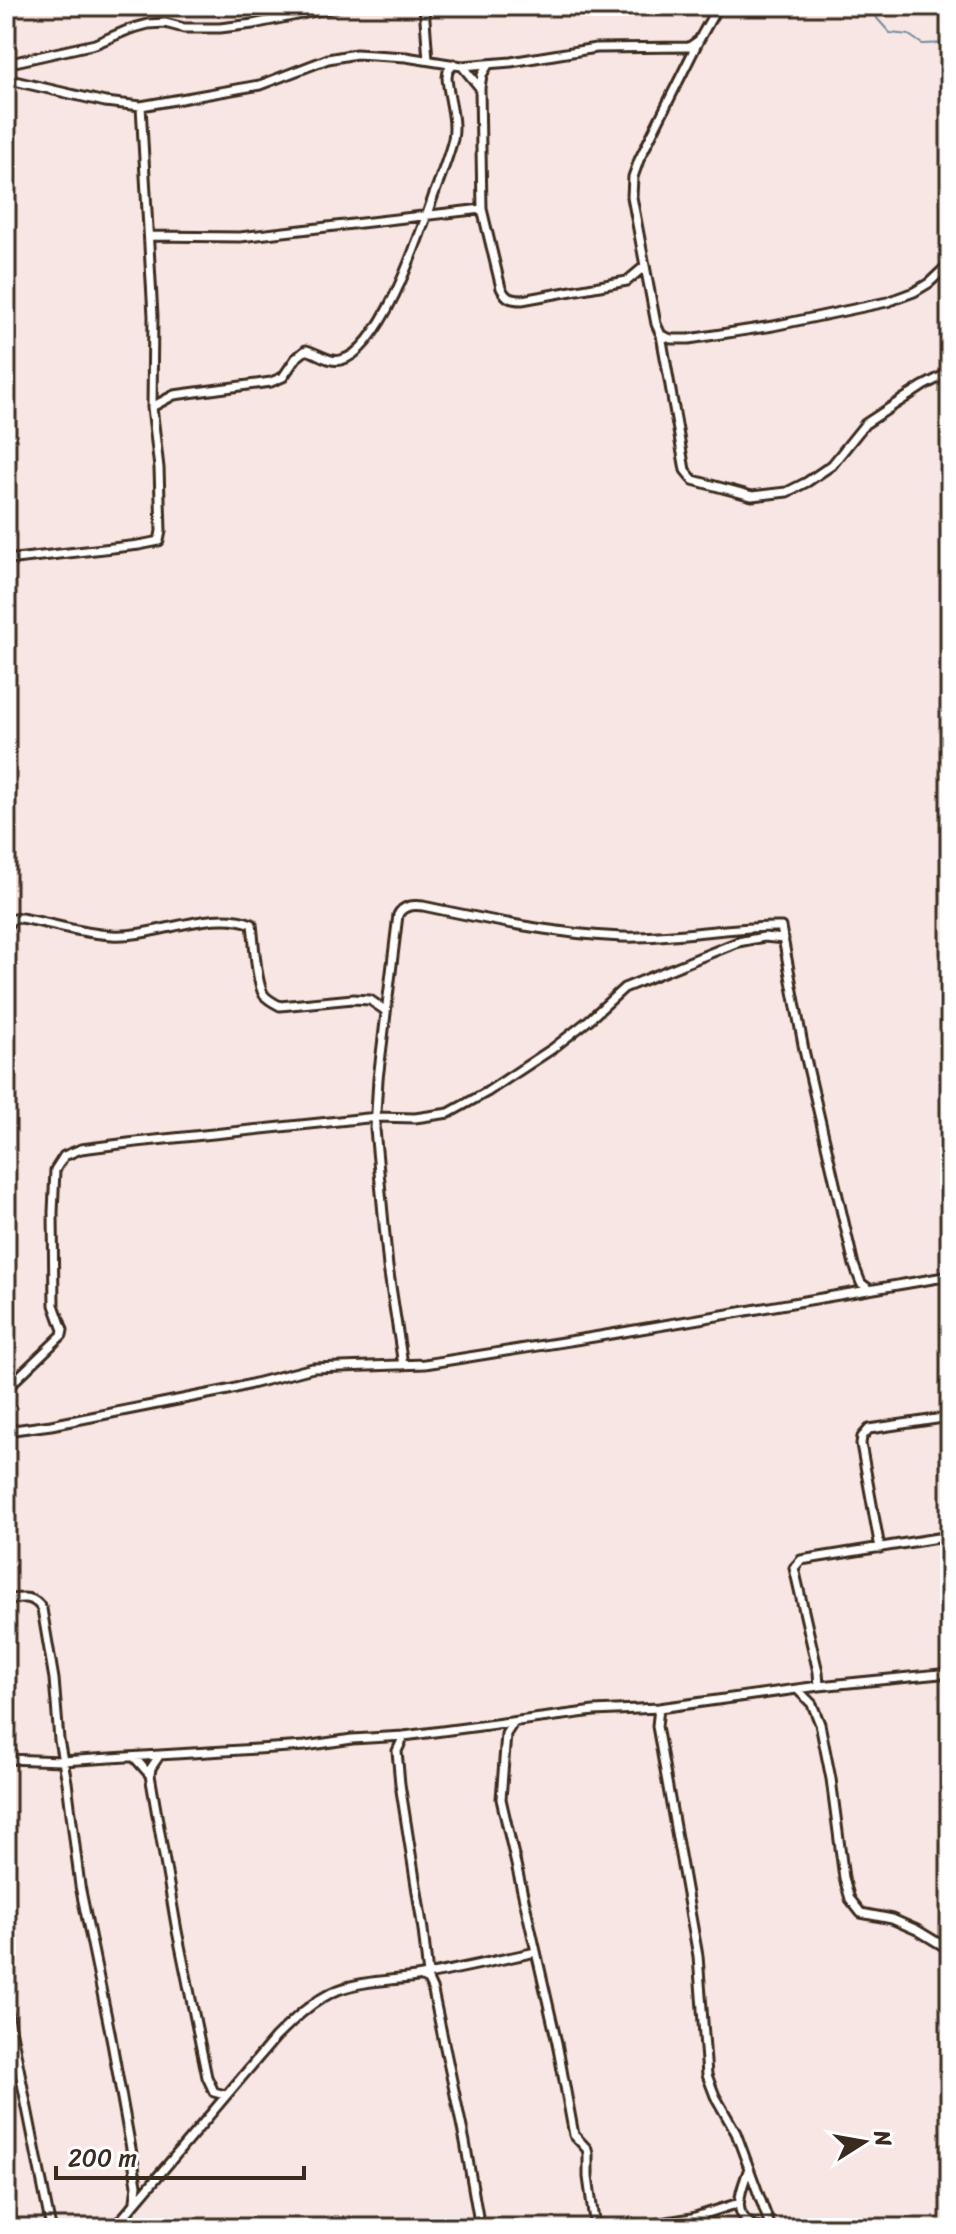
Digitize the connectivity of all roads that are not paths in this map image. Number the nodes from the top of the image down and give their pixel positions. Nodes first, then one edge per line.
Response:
1 (341, 6) edge
2 (424, 6) edge
3 (718, 6) edge
4 (699, 40) junction
5 (428, 60) junction
6 (6, 64) edge
7 (458, 65) junction
8 (488, 65) junction
9 (6, 79) edge
10 (480, 88) junction
11 (141, 106) junction
12 (482, 209) junction
13 (427, 214) junction
14 (150, 236) junction
15 (950, 263) edge
16 (645, 266) junction
17 (661, 335) junction
18 (950, 372) edge
19 (152, 407) junction
20 (6, 560) edge
21 (6, 929) edge
22 (784, 939) junction
23 (389, 990) junction
24 (370, 1000) junction
25 (386, 1011) junction
26 (377, 1103) junction
27 (377, 1117) junction
28 (390, 1118) junction
29 (950, 1276) edge
30 (869, 1289) junction
31 (403, 1365) junction
32 (6, 1389) edge
33 (950, 1417) edge
34 (6, 1431) edge
35 (950, 1536) edge
36 (880, 1548) junction
37 (6, 1600) edge
38 (950, 1673) edge
39 (820, 1686) junction
40 (798, 1690) junction
41 (812, 1704) junction
42 (644, 1708) junction
43 (659, 1708) junction
44 (515, 1721) junction
45 (657, 1721) junction
46 (499, 1723) junction
47 (506, 1734) junction
48 (404, 1736) junction
49 (159, 1756) junction
50 (134, 1757) junction
51 (6, 1759) edge
52 (62, 1761) junction
53 (150, 1775) junction
54 (950, 1950) edge
55 (536, 1952) junction
56 (424, 1976) junction
57 (6, 2003) edge
58 (225, 2095) junction
59 (749, 2168) junction
60 (135, 2170) junction
61 (153, 2181) junction
62 (135, 2201) junction
63 (739, 2203) junction
64 (692, 2218) junction
65 (51, 2228) edge
66 (114, 2228) edge
67 (480, 2228) edge
68 (595, 2228) edge
69 (629, 2228) edge
70 (693, 2228) edge
71 (759, 2228) edge
72 (771, 2228) edge

1 - 6 street
2 - 5 street
3 - 4 street
4 - 8 street
4 - 16 street
5 - 7 street
5 - 11 street
7 - 8 street
7 - 10 street
7 - 13 street
8 - 10 street
9 - 11 street
10 - 12 street
11 - 14 street
12 - 13 street
12 - 16 street
13 - 14 street
13 - 19 street
14 - 19 street
15 - 17 street
16 - 17 street
17 - 18 street
19 - 20 street
21 - 24 street
22 - 23 street
22 - 28 street
22 - 30 street
23 - 24 street
23 - 25 street
24 - 25 street
25 - 26 street
26 - 27 street
26 - 28 street
27 - 28 street
27 - 31 street
27 - 32 street
29 - 30 street
30 - 31 street
31 - 34 street
33 - 36 street
35 - 36 street
36 - 39 street
37 - 52 street
38 - 39 street
39 - 40 street
39 - 41 street
40 - 41 street
40 - 43 street
41 - 54 street
42 - 43 street
42 - 44 street
42 - 45 street
43 - 45 street
44 - 46 street
44 - 47 street
45 - 59 street
46 - 47 street
46 - 48 street
47 - 55 street
48 - 49 street
48 - 56 street
49 - 50 street
49 - 53 street
50 - 52 street
50 - 53 street
51 - 52 street
52 - 60 street
53 - 58 street
55 - 56 street
55 - 68 street
56 - 58 street
56 - 67 street
57 - 65 street
58 - 61 street
59 - 63 street
59 - 72 street
60 - 61 street
60 - 62 street
61 - 62 street
62 - 66 street
63 - 64 street
63 - 71 street
64 - 69 street
64 - 70 street

